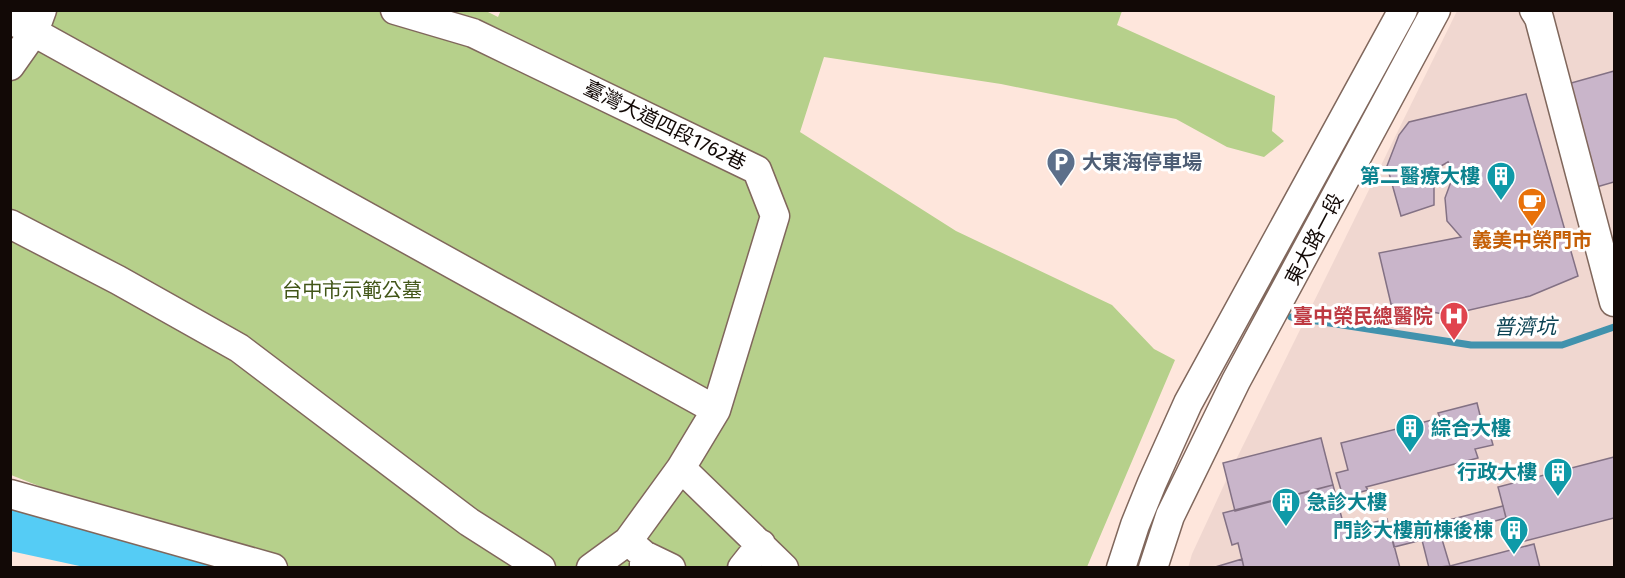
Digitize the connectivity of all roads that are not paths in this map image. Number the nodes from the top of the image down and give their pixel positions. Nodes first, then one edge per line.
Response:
1 (395, 10) edge
2 (1403, 10) edge
3 (1436, 10) edge
4 (1538, 13) edge
5 (479, 20) edge
6 (29, 21) edge
7 (10, 66) edge
8 (10, 224) edge
9 (1608, 249) edge
10 (1614, 302) edge
11 (716, 411) junction
12 (681, 468) junction
13 (10, 495) edge
14 (761, 544) junction
15 (639, 555) edge
16 (273, 567) edge
17 (541, 567) edge
18 (591, 567) edge
19 (671, 567) edge
20 (742, 567) edge
21 (784, 567) edge
22 (1121, 567) edge
23 (1153, 567) edge

1 - 5 street, 臺灣大道四段1762巷
2 - 22 street, 東大路一段
3 - 23 street, 東大路一段
4 - 9 street
5 - 11 street, 臺灣大道四段1762巷
6 - 7 street
6 - 11 street
8 - 17 street
9 - 10 street
11 - 12 street, 臺灣大道四段1762巷
12 - 14 street
12 - 15 street, 臺灣大道四段1762巷
13 - 16 street
14 - 20 street
14 - 21 street
15 - 18 street, 臺灣大道四段1762巷
15 - 19 street

